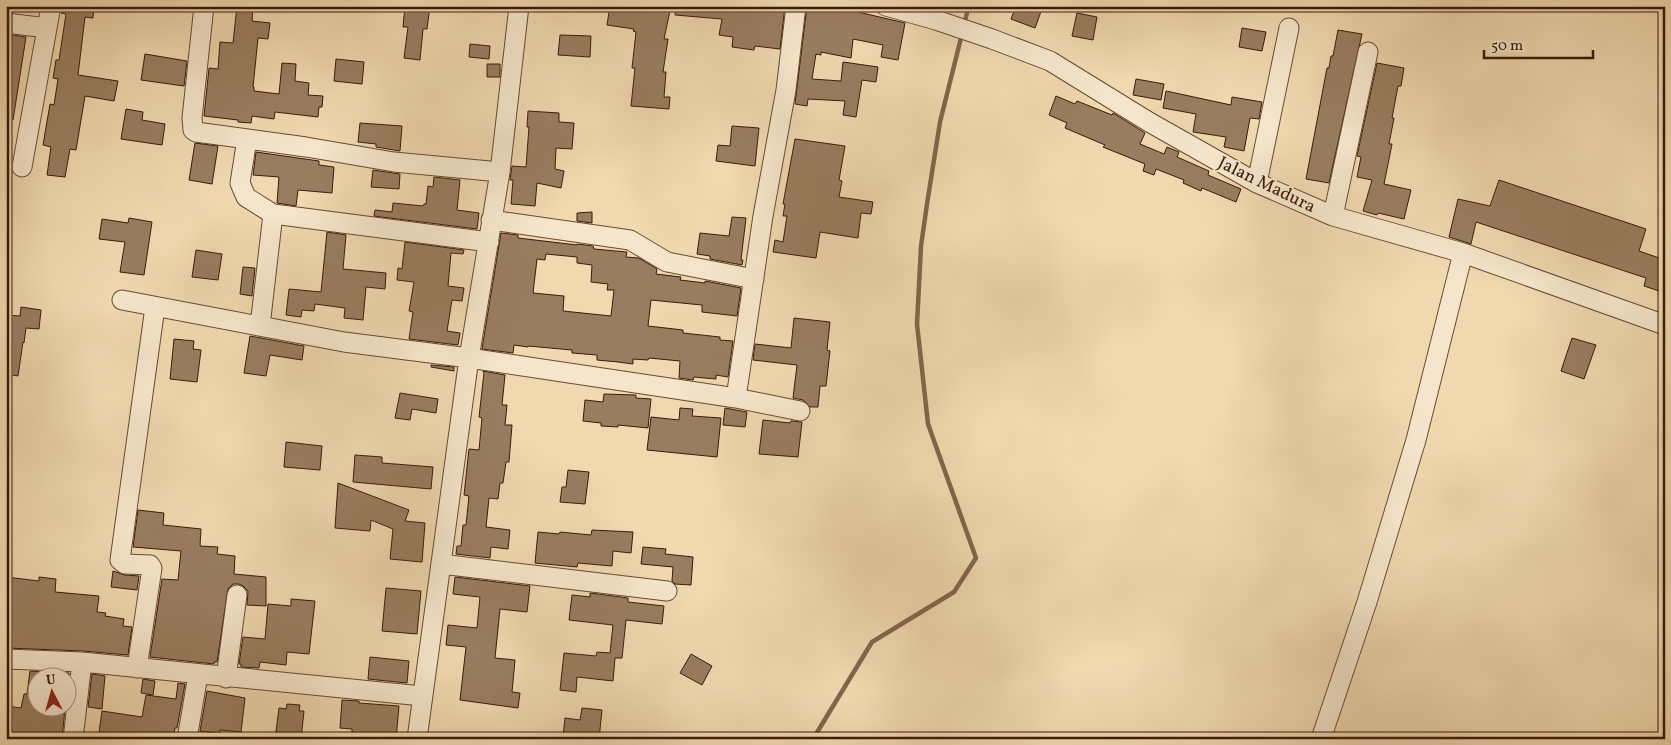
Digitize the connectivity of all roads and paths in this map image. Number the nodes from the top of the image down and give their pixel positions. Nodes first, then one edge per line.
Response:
1 (51, 6) edge
2 (204, 6) edge
3 (519, 6) edge
4 (796, 6) edge
5 (886, 6) edge
6 (6, 23) edge
7 (48, 28) junction
8 (1289, 28) dead end
9 (1368, 52) dead end
10 (247, 139) junction
11 (22, 167) dead end
12 (500, 172) junction
13 (1257, 183) junction
14 (273, 214) junction
15 (1333, 216) junction
16 (491, 220) junction
17 (489, 242) junction
18 (1463, 253) junction
19 (754, 279) junction
20 (122, 300) dead end
21 (154, 307) junction
22 (1665, 325) edge
23 (260, 326) junction
24 (470, 358) junction
25 (736, 398) junction
26 (800, 411) dead end
27 (441, 564) junction
28 (668, 592) dead end
29 (237, 595) dead end
30 (6, 659) edge
31 (82, 662) junction
32 (137, 668) junction
33 (198, 675) junction
34 (226, 678) junction
35 (422, 696) junction
36 (73, 739) edge
37 (187, 739) edge
38 (417, 739) edge
39 (1321, 739) edge

1 - 7 street
2 - 10 street
3 - 12 street
4 - 19 street
5 - 13 street, Jalan Madura
6 - 7 street
7 - 11 street
8 - 13 street
9 - 15 street
10 - 12 street
10 - 14 street
12 - 16 street
13 - 15 street, Jalan Madura
14 - 17 street
14 - 23 street
15 - 18 street, Jalan Madura
16 - 17 street
16 - 19 street
17 - 24 street
18 - 22 street, Jalan Madura
18 - 39 street
19 - 25 street
20 - 21 street
21 - 23 street
21 - 32 street
23 - 24 street
24 - 25 street
24 - 27 street
25 - 26 street
27 - 28 street
27 - 35 street
29 - 34 street
30 - 31 street
31 - 32 street
31 - 36 street
32 - 33 street
33 - 34 street
33 - 37 street
34 - 35 street
35 - 38 street

